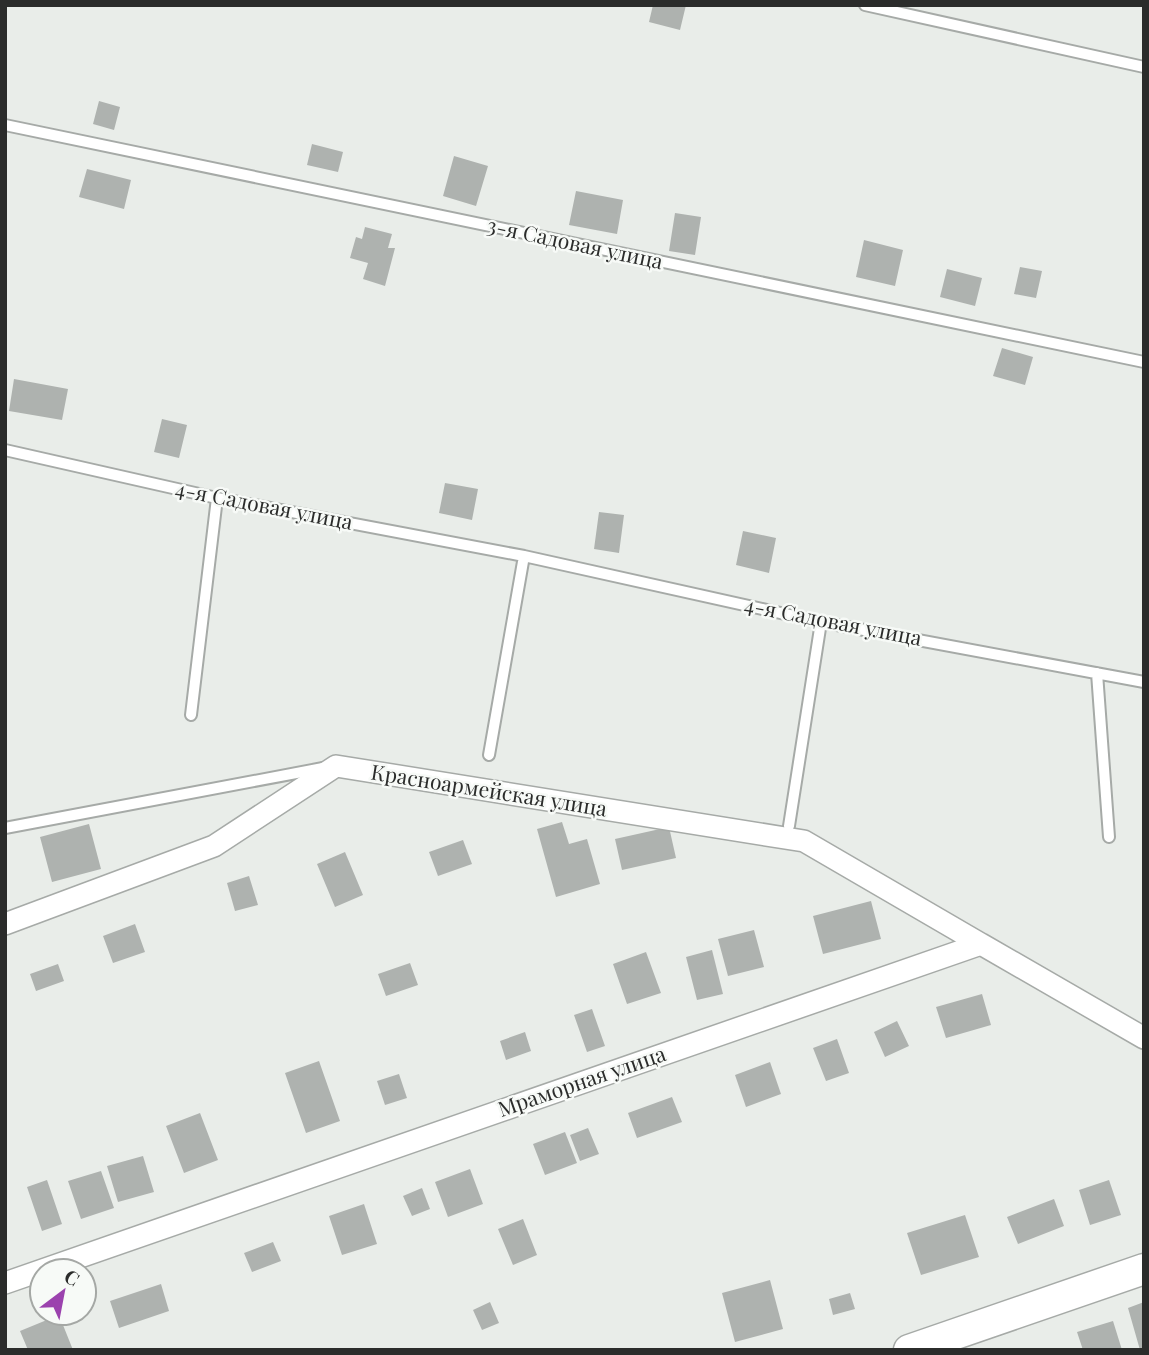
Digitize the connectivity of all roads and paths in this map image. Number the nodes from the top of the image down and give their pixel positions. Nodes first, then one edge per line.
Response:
1 (865, 5) edge
2 (1144, 67) edge
3 (5, 125) edge
4 (1144, 362) edge
5 (5, 450) edge
6 (217, 498) junction
7 (524, 556) junction
8 (821, 622) junction
9 (1097, 673) junction
10 (1144, 682) edge
11 (191, 715) dead end
12 (489, 755) dead end
13 (336, 766) junction
14 (789, 826) dead end
15 (5, 828) edge
16 (1109, 837) dead end
17 (5, 924) edge
18 (981, 944) junction
19 (1144, 1038) edge
20 (1144, 1269) edge
21 (5, 1283) edge
22 (909, 1350) edge

1 - 2 lane
3 - 4 lane, 3-я Садовая улица
5 - 6 lane, 4-я Садовая улица
6 - 7 lane, 4-я Садовая улица
6 - 11 lane
7 - 8 lane, 4-я Садовая улица
7 - 12 lane
8 - 9 lane, 4-я Садовая улица
8 - 14 lane
9 - 10 lane, 4-я Садовая улица
9 - 16 lane
13 - 15 lane
13 - 17 street
13 - 18 street, Красноармейская улица
18 - 19 street
18 - 21 street, Мраморная улица
20 - 22 main road

